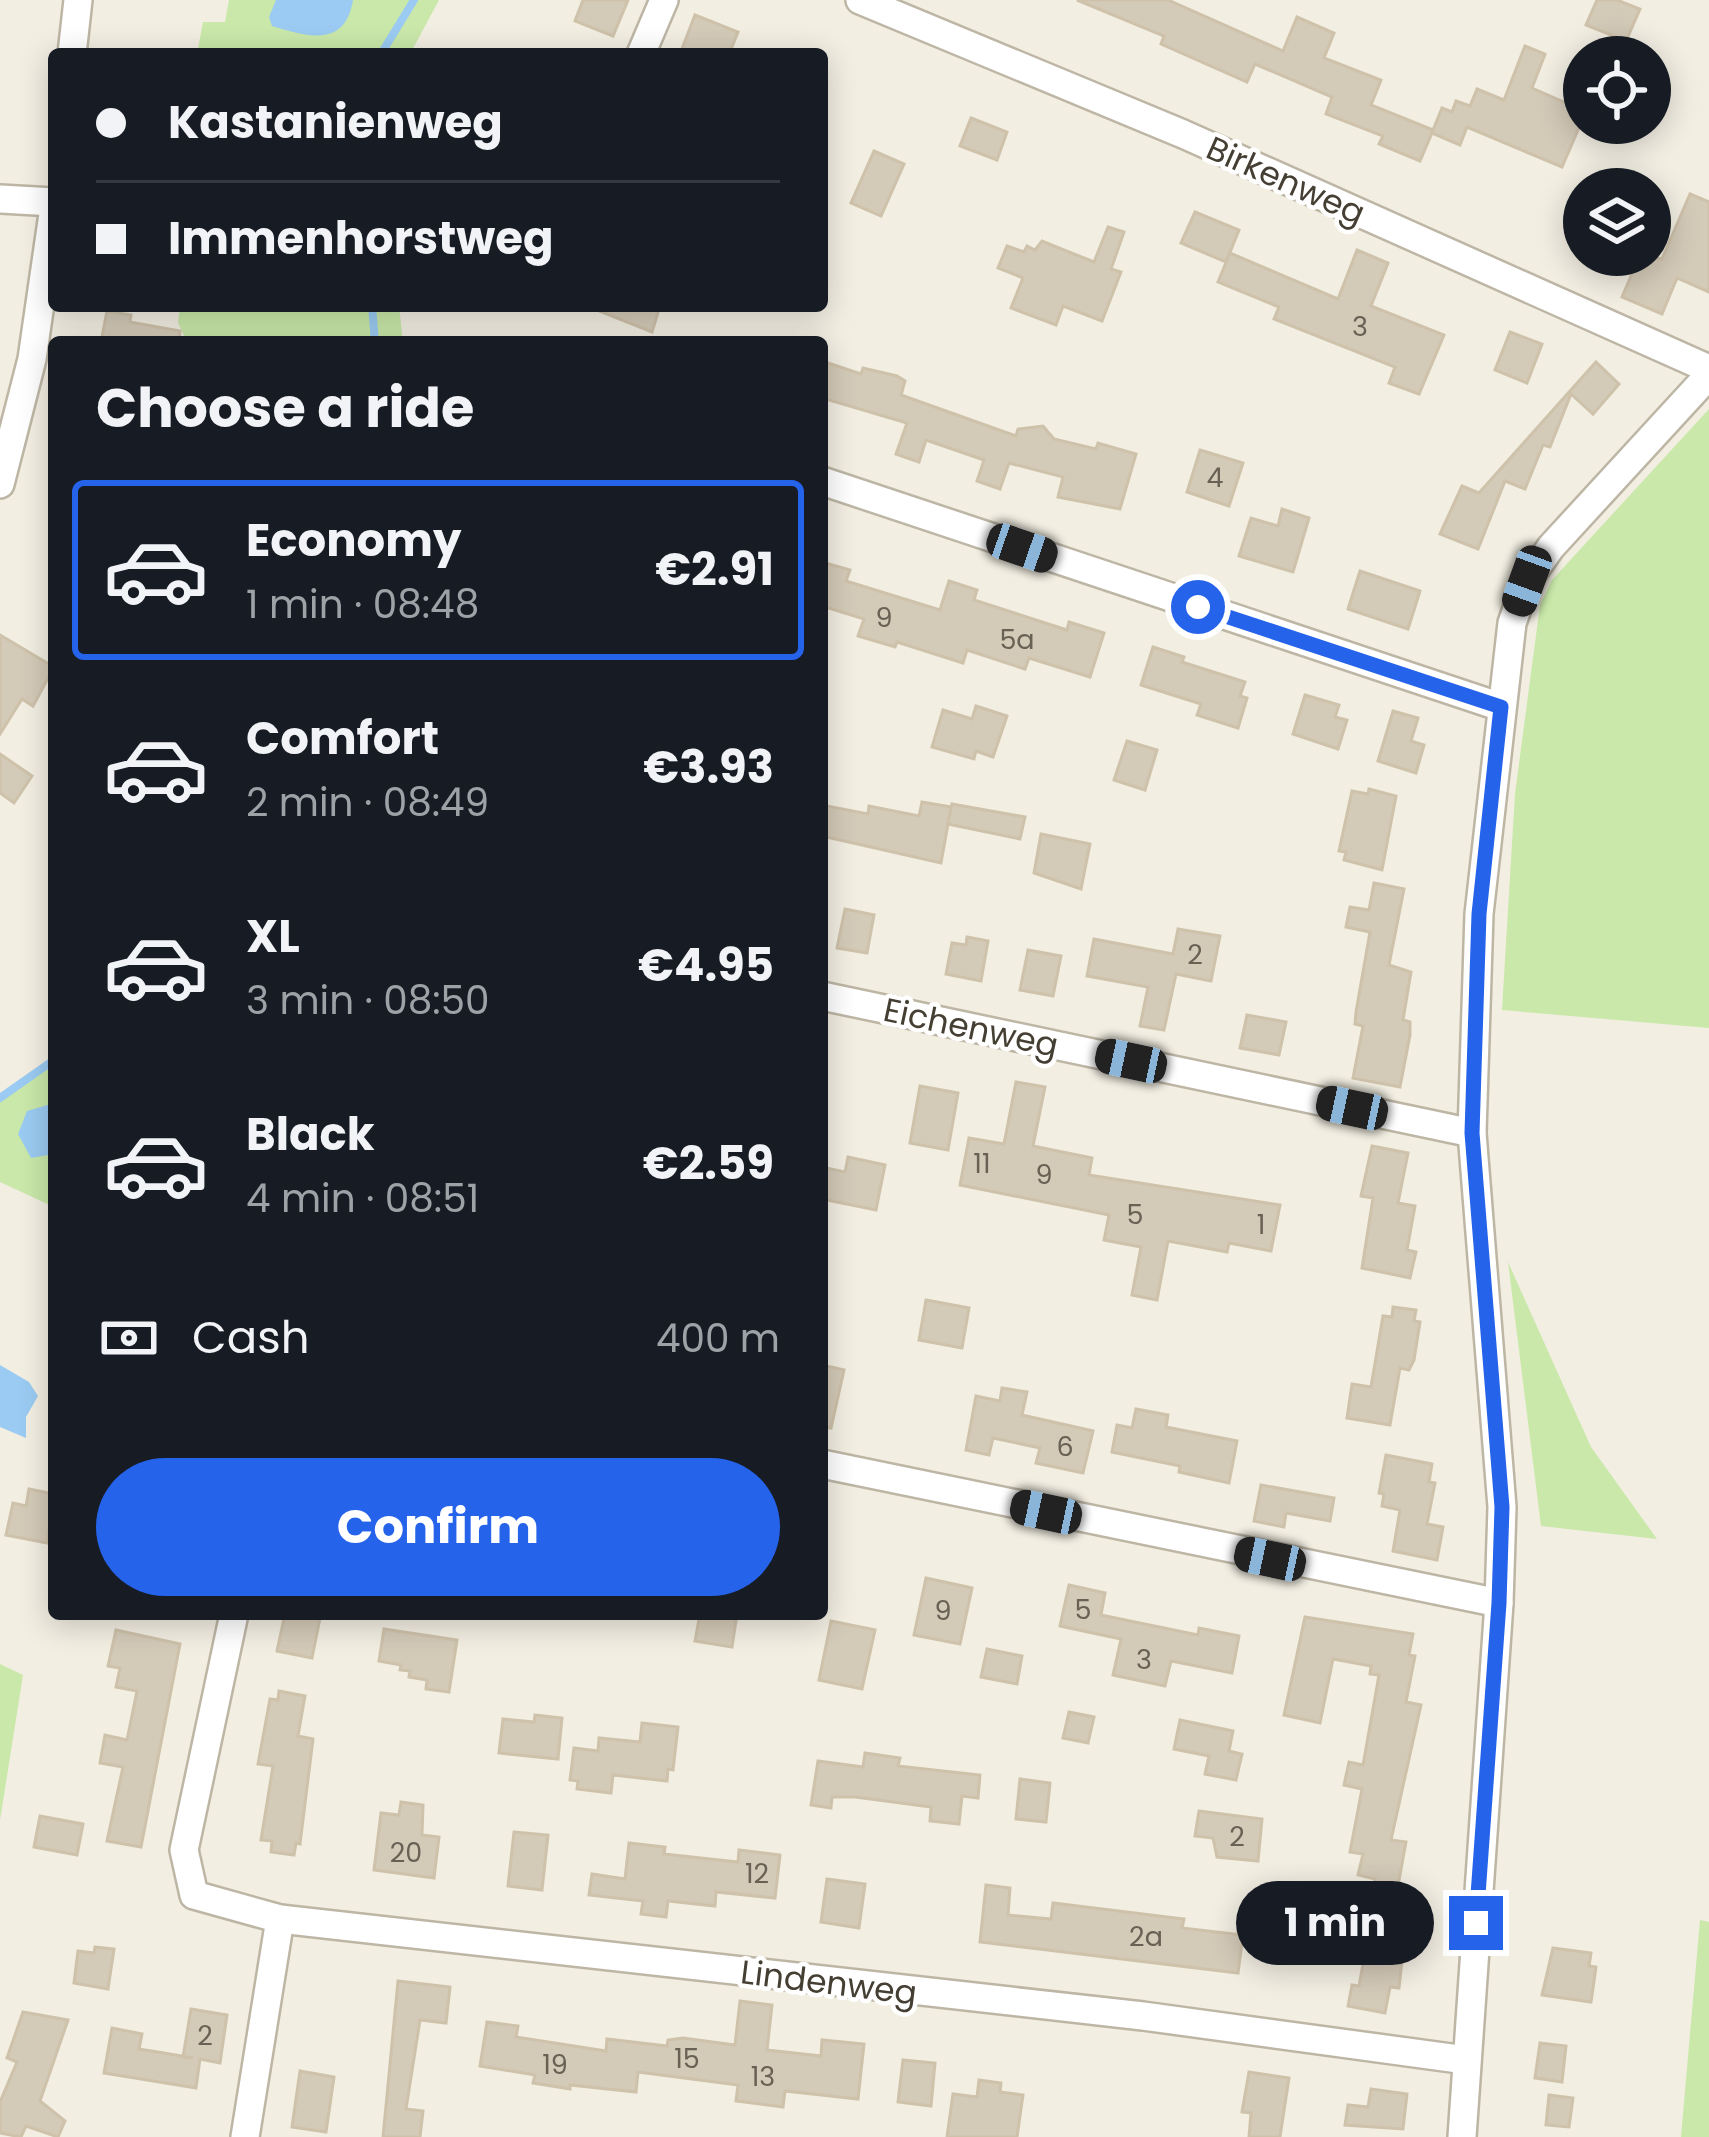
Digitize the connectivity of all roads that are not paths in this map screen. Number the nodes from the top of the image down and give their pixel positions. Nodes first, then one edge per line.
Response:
1 (78, 0) edge
2 (664, 0) edge
3 (860, 0) edge
4 (73, 48) edge
5 (644, 48) edge
6 (0, 199) edge
7 (48, 204) edge
8 (48, 247) edge
9 (1709, 372) edge
10 (828, 483) edge
11 (0, 484) edge
12 (1501, 707) junction
13 (828, 997) edge
14 (1472, 1133) junction
15 (828, 1465) edge
16 (1499, 1603) junction
17 (233, 1620) edge
18 (280, 1918) junction
19 (1466, 2060) junction
20 (245, 2137) edge
21 (1462, 2137) edge

1 - 4 street
2 - 5 street
3 - 9 street, Birkenweg
6 - 7 street
8 - 11 street
9 - 12 street
10 - 12 street
12 - 14 street
13 - 14 street, Eichenweg
14 - 16 street
15 - 16 street
16 - 19 street
17 - 18 street, Lindenweg
18 - 19 street, Lindenweg
18 - 20 street
19 - 21 street

